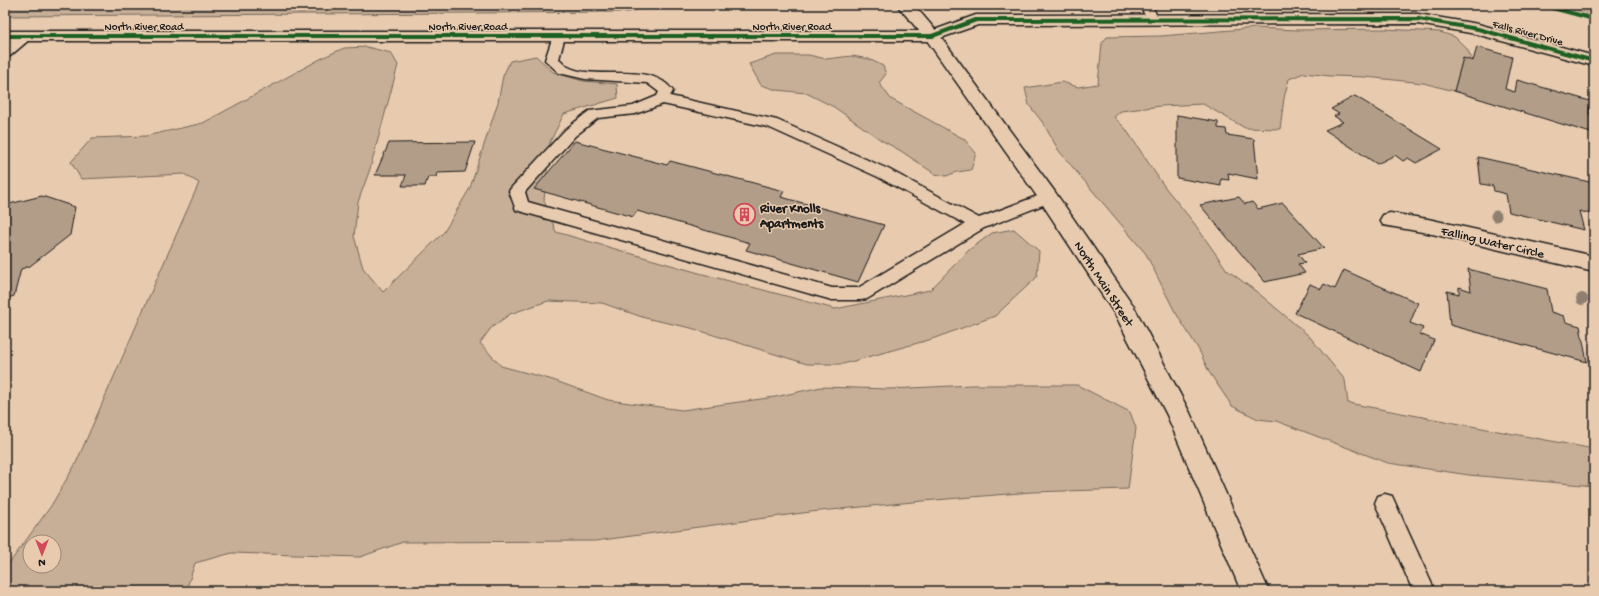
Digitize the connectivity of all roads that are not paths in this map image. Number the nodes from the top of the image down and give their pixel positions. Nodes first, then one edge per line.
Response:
1 (904, 5) edge
2 (1149, 12) edge
3 (5, 36) edge
4 (24, 36) junction
5 (559, 36) junction
6 (932, 36) junction
7 (5, 53) edge
8 (1594, 61) edge
9 (662, 99) junction
10 (1048, 197) junction
11 (1390, 220) dead end
12 (978, 224) junction
13 (1594, 264) edge
14 (1385, 502) dead end
15 (1255, 591) edge
16 (1424, 591) edge

1 - 6 street, North Main Street
2 - 6 street, Falls River Drive
2 - 8 street, Falls River Drive
3 - 4 street, North River Road
4 - 5 street, North River Road
4 - 7 lane
5 - 6 street, North River Road
5 - 9 lane
6 - 10 street, North Main Street
9 - 12 lane
9 - 12 lane
10 - 12 lane
10 - 15 street, North Main Street
11 - 13 street, Falling Water Circle
14 - 16 lane

